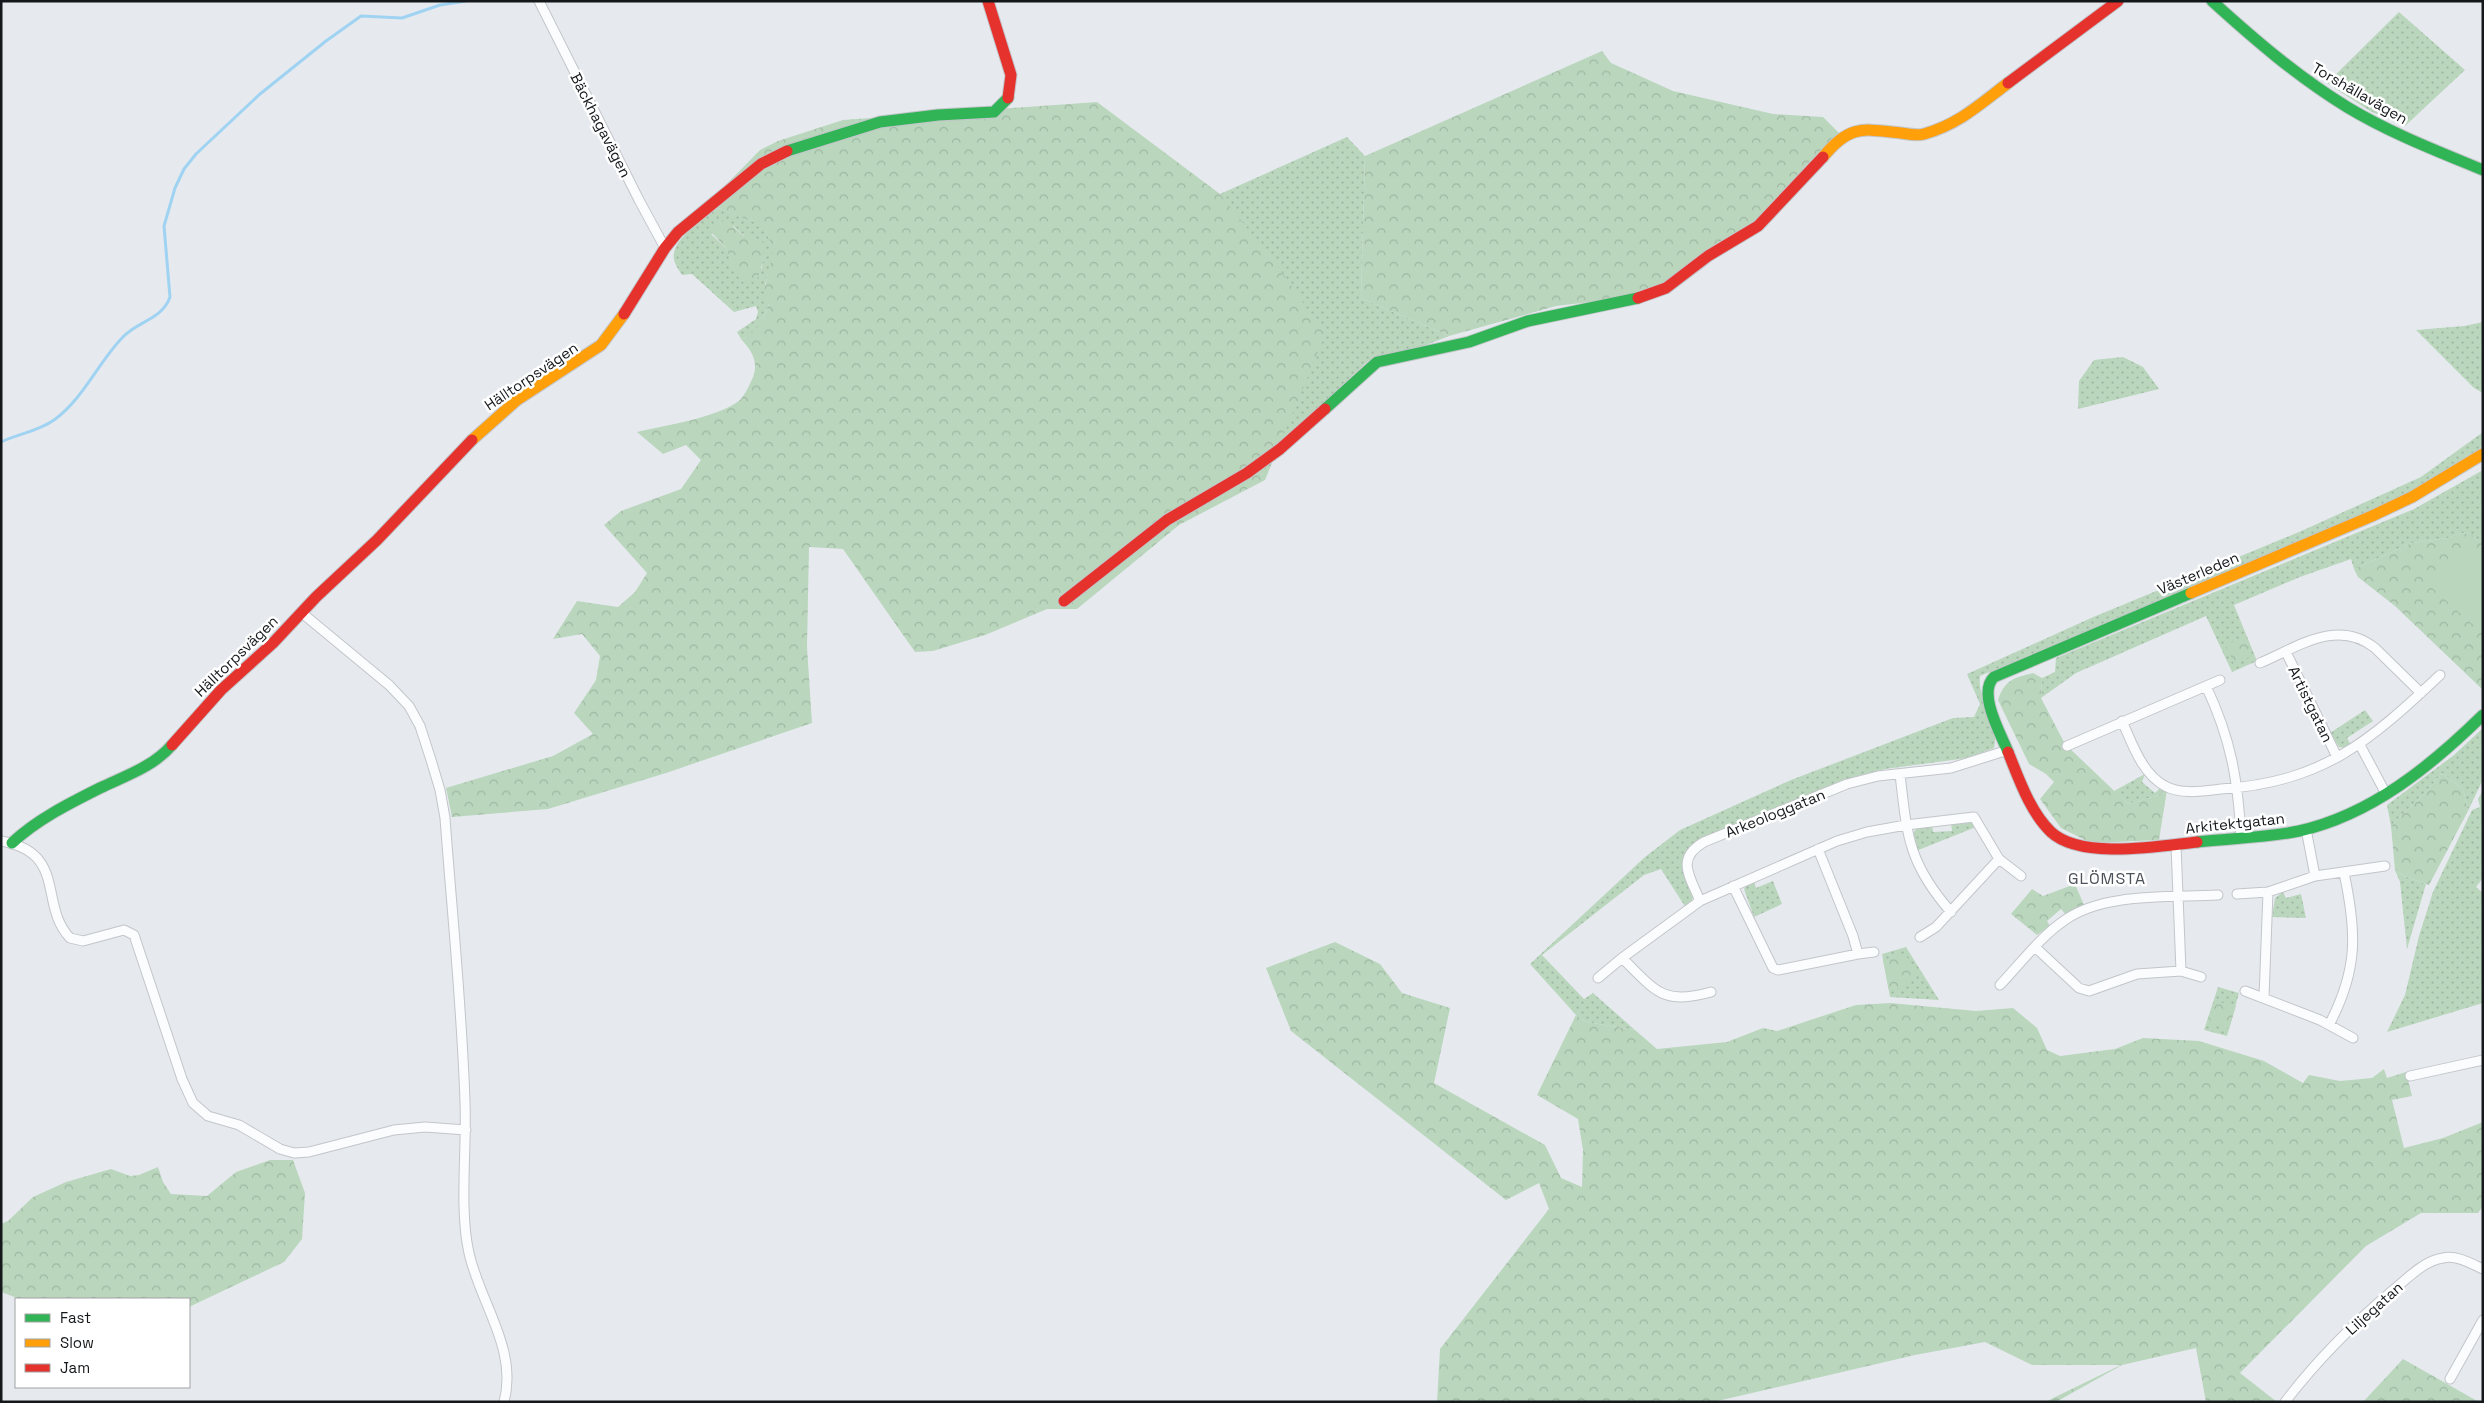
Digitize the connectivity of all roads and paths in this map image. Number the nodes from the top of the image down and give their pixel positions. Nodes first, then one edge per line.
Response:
1 (539, 1) edge
2 (988, 1) edge
3 (2118, 1) edge
4 (2212, 1) edge
5 (2483, 170) edge
6 (665, 248) junction
7 (2483, 454) edge
8 (1064, 601) dead end
9 (302, 613) junction
10 (2286, 652) junction
11 (2260, 662) dead end
12 (2440, 675) dead end
13 (2220, 680) dead end
14 (2206, 686) junction
15 (2421, 693) junction
16 (2483, 715) edge
17 (2122, 721) junction
18 (2068, 746) dead end
19 (2360, 746) junction
20 (2008, 750) junction
21 (2337, 757) junction
22 (1900, 774) junction
23 (2238, 788) junction
24 (2386, 794) junction
25 (1906, 825) junction
26 (2306, 829) junction
27 (2241, 837) junction
28 (7, 842) edge
29 (2176, 845) junction
30 (1818, 849) junction
31 (1999, 859) junction
32 (2386, 866) dead end
33 (2344, 873) junction
34 (2021, 876) dead end
35 (2315, 876) junction
36 (1733, 886) junction
37 (2268, 892) junction
38 (2237, 894) dead end
39 (2218, 895) dead end
40 (2178, 897) junction
41 (1700, 901) junction
42 (1951, 912) junction
43 (1920, 937) dead end
44 (2036, 948) junction
45 (1874, 952) dead end
46 (1858, 954) junction
47 (1622, 958) junction
48 (2181, 971) junction
49 (2202, 977) dead end
50 (1598, 978) dead end
51 (2000, 985) dead end
52 (2245, 991) dead end
53 (1711, 992) dead end
54 (2264, 997) junction
55 (2329, 1025) junction
56 (2353, 1038) dead end
57 (2483, 1060) edge
58 (2410, 1076) dead end
59 (466, 1130) junction
60 (2483, 1269) edge
61 (2483, 1320) edge
62 (2450, 1379) dead end
63 (504, 1402) edge
64 (2285, 1402) edge

1 - 6 street, Bäckhagavägen
2 - 6 street, Hälltorpsvägen
3 - 8 street
4 - 5 street, Torshällavägen
6 - 9 street, Hälltorpsvägen
7 - 20 street, Västerleden
9 - 28 street, Hälltorpsvägen
9 - 59 street
10 - 11 street, Artistgatan
10 - 15 street, Artistgatan
10 - 21 street, Artistgatan
12 - 15 street, Artistgatan
13 - 14 street
14 - 17 street
14 - 23 street
15 - 19 street, Artistgatan
16 - 24 street, Arkitektgatan
17 - 18 street
17 - 23 street, Artistgatan
19 - 21 street, Artistgatan
19 - 24 street
20 - 22 street, Arkeologgatan
20 - 29 street, Arkitektgatan
21 - 23 street, Artistgatan
22 - 25 street
22 - 41 street, Arkeologgatan
23 - 27 street
24 - 26 street, Arkitektgatan
25 - 30 street
25 - 31 street
25 - 42 street
26 - 27 street, Arkitektgatan
26 - 35 street
27 - 29 street, Arkitektgatan
28 - 59 street
29 - 40 street
30 - 36 street
30 - 46 street
31 - 34 street
31 - 42 street
32 - 33 street
33 - 35 street
33 - 55 street
35 - 37 street
36 - 41 street
36 - 46 street
37 - 38 street
37 - 54 street
39 - 40 street
40 - 44 street
40 - 48 street
41 - 47 street
42 - 43 street
44 - 48 street
44 - 51 street
45 - 46 street
47 - 50 street
47 - 53 street
48 - 49 street
52 - 54 street
54 - 55 street
55 - 56 street
57 - 58 street
59 - 63 street
60 - 64 street, Liljegatan
61 - 62 street

